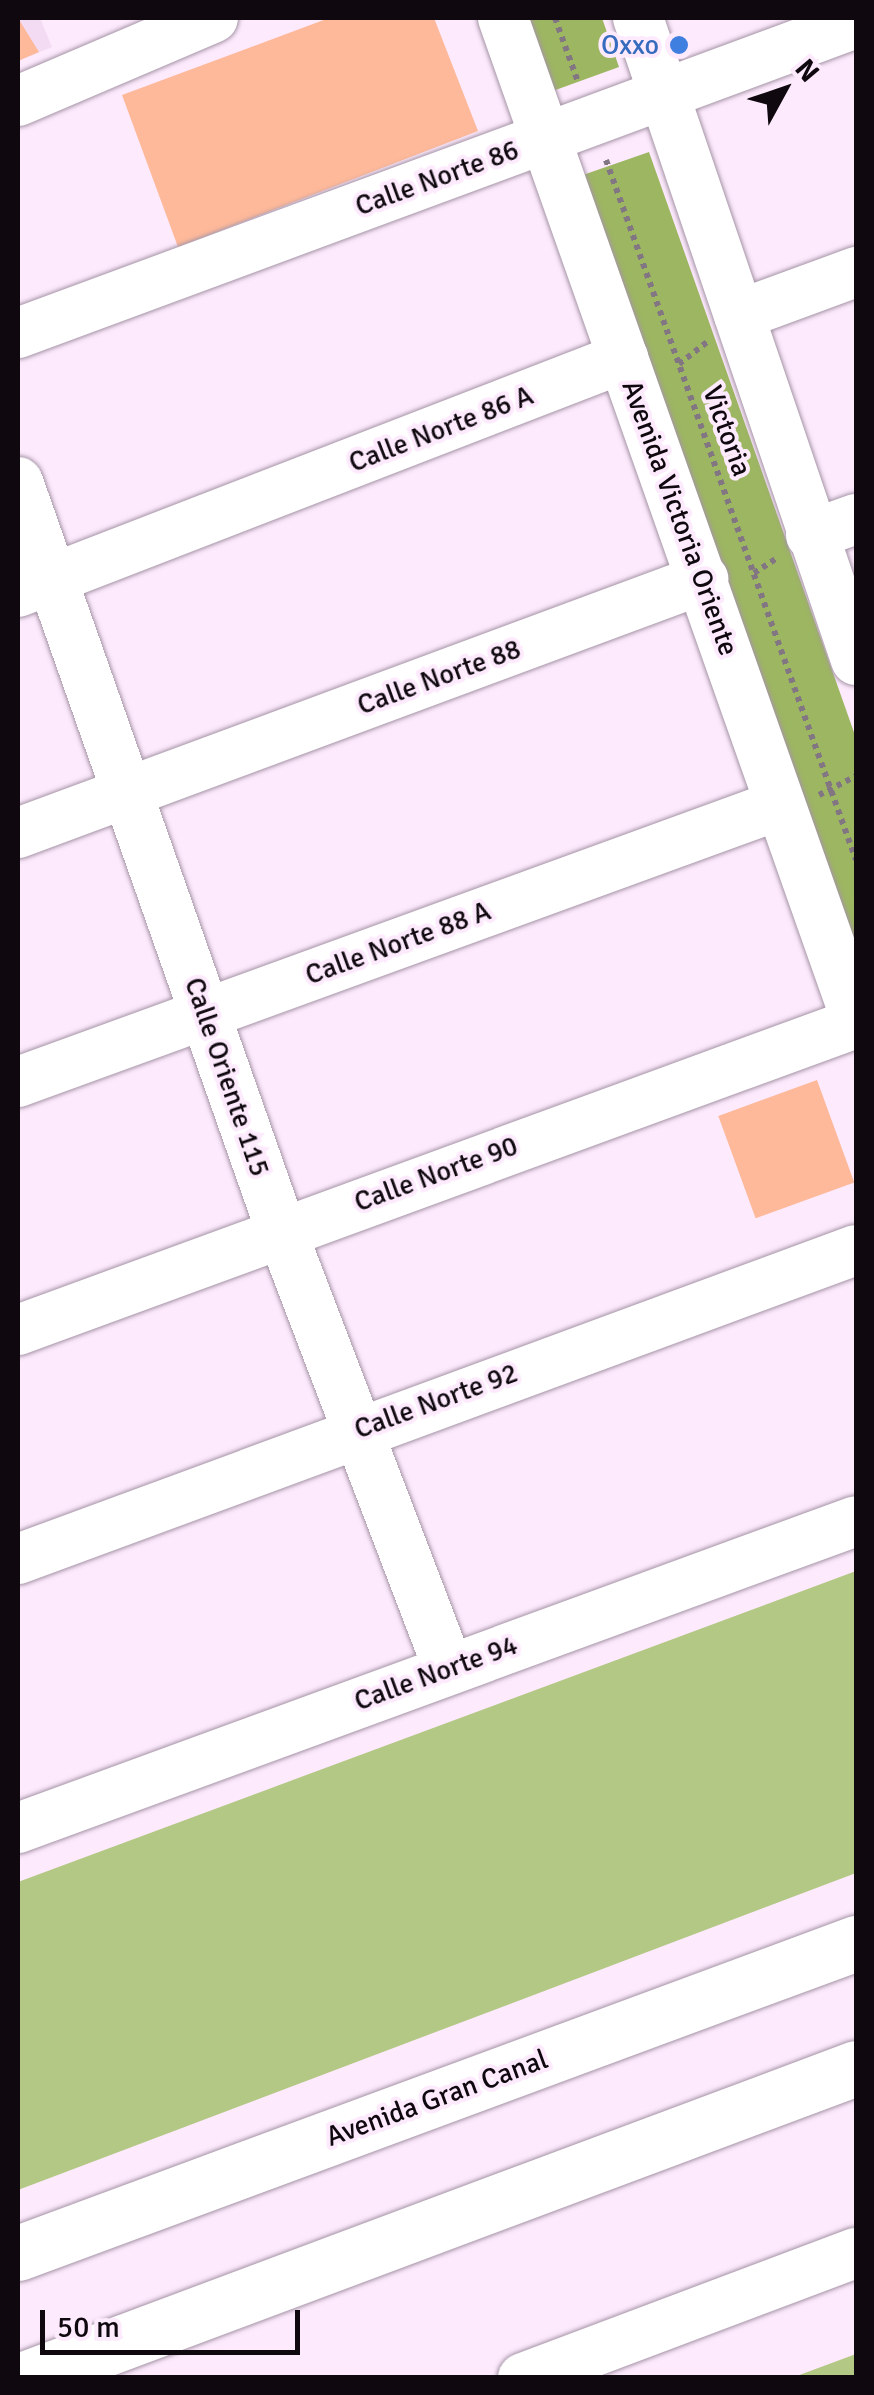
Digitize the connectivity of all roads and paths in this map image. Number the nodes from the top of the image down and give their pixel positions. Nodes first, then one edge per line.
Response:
1 (213, 18) edge
2 (503, 18) edge
3 (556, 18) edge
4 (638, 18) edge
5 (856, 23) edge
6 (665, 94) junction
7 (18, 101) edge
8 (570, 129) junction
9 (856, 272) edge
10 (739, 315) junction
11 (18, 333) edge
12 (623, 358) junction
13 (680, 364) junction
14 (18, 482) edge
15 (834, 527) edge
16 (754, 573) junction
17 (703, 579) junction
18 (36, 585) edge
19 (856, 660) edge
20 (126, 794) junction
21 (779, 806) junction
22 (18, 833) edge
23 (856, 860) edge
24 (204, 1012) junction
25 (856, 1021) edge
26 (18, 1082) edge
27 (281, 1230) junction
28 (856, 1250) edge
29 (18, 1330) edge
30 (357, 1428) junction
31 (856, 1522) edge
32 (18, 1559) edge
33 (448, 1668) junction
34 (18, 1828) edge
35 (856, 1943) edge
36 (856, 2068) edge
37 (856, 2252) edge
38 (18, 2253) edge
39 (27, 2378) edge
40 (523, 2378) edge

1 - 7 street
2 - 8 street, Avenida Victoria Oriente
3 - 8 path, Victoria
4 - 6 street
5 - 6 street, Calle Norte 86
6 - 8 street, Calle Norte 86
6 - 10 street
8 - 11 street, Calle Norte 86
8 - 12 street, Avenida Victoria Oriente
8 - 13 path, Victoria
9 - 10 street
10 - 13 path
10 - 15 street
12 - 13 path
12 - 17 street, Avenida Victoria Oriente
12 - 18 street, Calle Norte 86 A
13 - 16 path, Victoria
14 - 18 street, Calle Oriente 115
15 - 16 path
15 - 19 street
16 - 17 path
16 - 23 path, Victoria
17 - 20 street, Calle Norte 88
17 - 21 street, Avenida Victoria Oriente
18 - 20 street, Calle Oriente 115
20 - 22 street, Calle Norte 88
20 - 24 street, Calle Oriente 115
21 - 24 street, Calle Norte 88 A
21 - 25 street, Avenida Victoria Oriente
24 - 26 street, Calle Norte 88 A
24 - 27 street, Calle Oriente 115
25 - 27 street, Calle Norte 90
27 - 29 street, Calle Norte 90
27 - 30 street, Calle Oriente 115
28 - 30 street, Calle Norte 92
30 - 32 street, Calle Norte 92
30 - 33 street, Calle Oriente 115
31 - 33 street, Calle Norte 94
33 - 34 street, Calle Norte 94
35 - 38 main road, Avenida Gran Canal
36 - 39 main road
37 - 40 street

